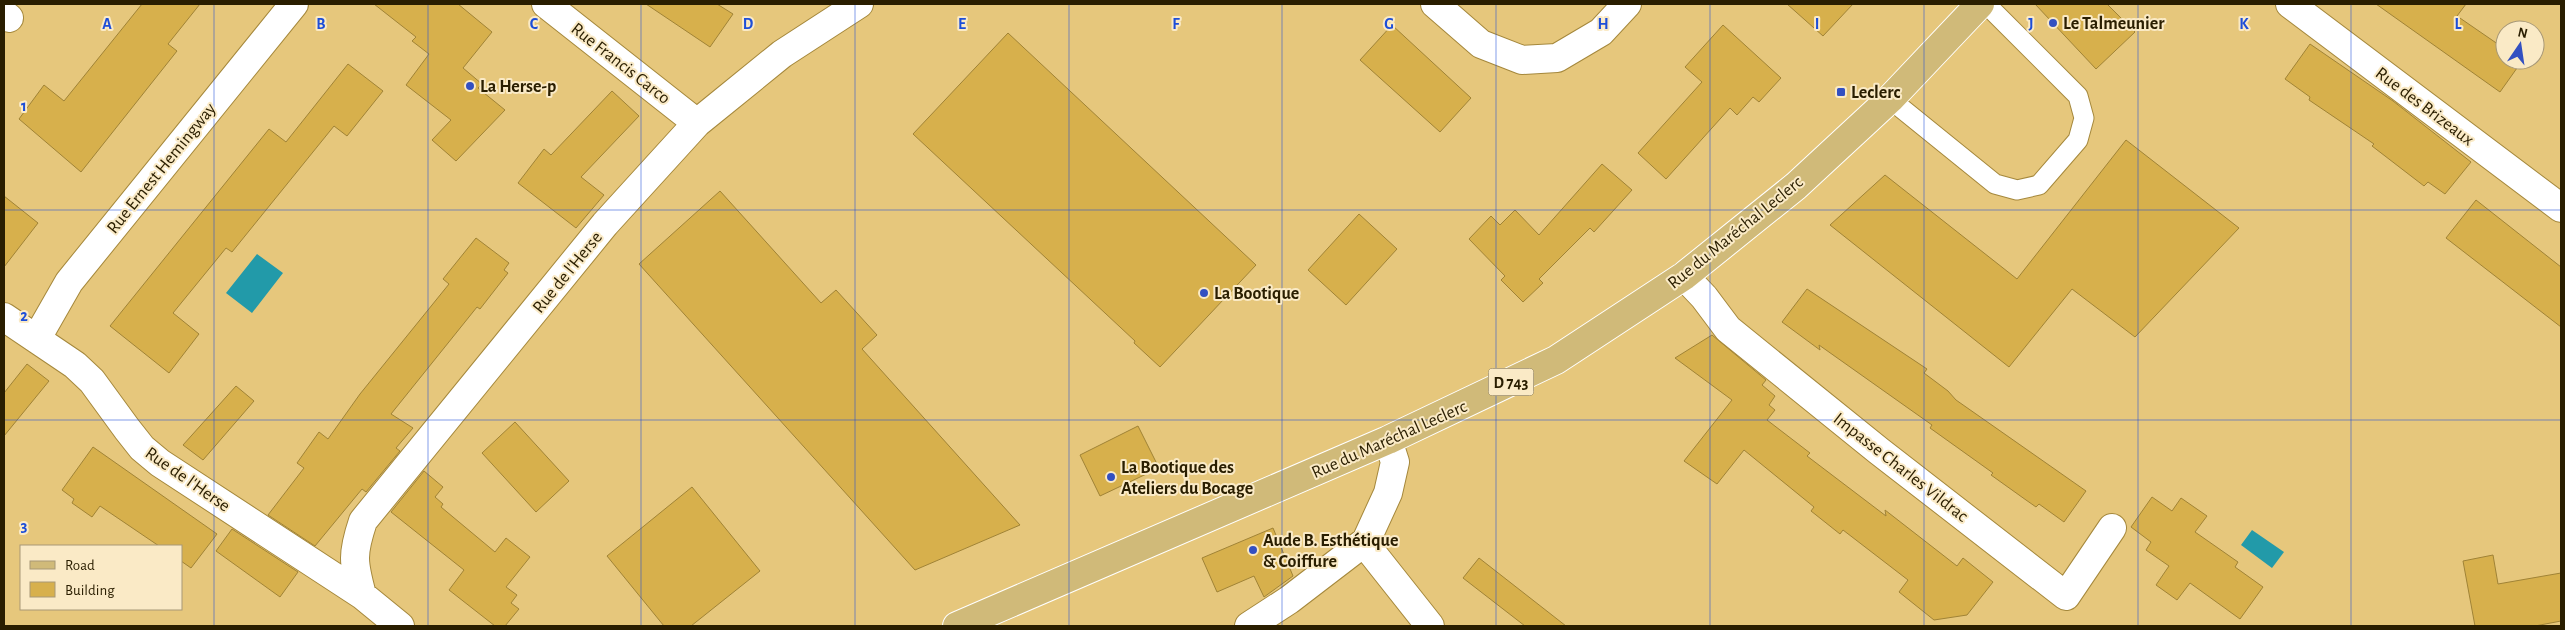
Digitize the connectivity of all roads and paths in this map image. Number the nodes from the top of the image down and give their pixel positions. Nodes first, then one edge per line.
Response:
1 (294, 4) edge
2 (546, 4) edge
3 (859, 4) edge
4 (1435, 4) edge
5 (1627, 4) edge
6 (1980, 4) edge
7 (1986, 4) edge
8 (2290, 4) edge
9 (1890, 99) junction
10 (697, 123) junction
11 (2561, 208) edge
12 (1684, 276) junction
13 (4, 317) edge
14 (37, 338) junction
15 (1388, 440) junction
16 (2112, 528) dead end
17 (1366, 541) junction
18 (362, 594) junction
19 (400, 626) edge
20 (957, 626) edge
21 (1249, 626) edge
22 (1430, 626) edge

1 - 14 street, Rue Ernest Hemingway
2 - 10 street, Rue Francis Carco
3 - 10 street, Rue de l'Herse
4 - 5 street
6 - 9 main road, Rue du Maréchal Leclerc / D 743
7 - 9 lane
8 - 11 street, Rue des Brizeaux
9 - 12 main road, Rue du Maréchal Leclerc / D 743
10 - 18 street, Rue de l'Herse
12 - 15 main road, Rue du Maréchal Leclerc / D 743
12 - 16 street, Impasse Charles Vildrac
13 - 14 street, Rue de l'Herse
14 - 18 street, Rue de l'Herse
15 - 17 street
15 - 20 main road, Rue du Maréchal Leclerc / D 743
17 - 21 street
17 - 22 street
18 - 19 street, Rue de l'Herse

